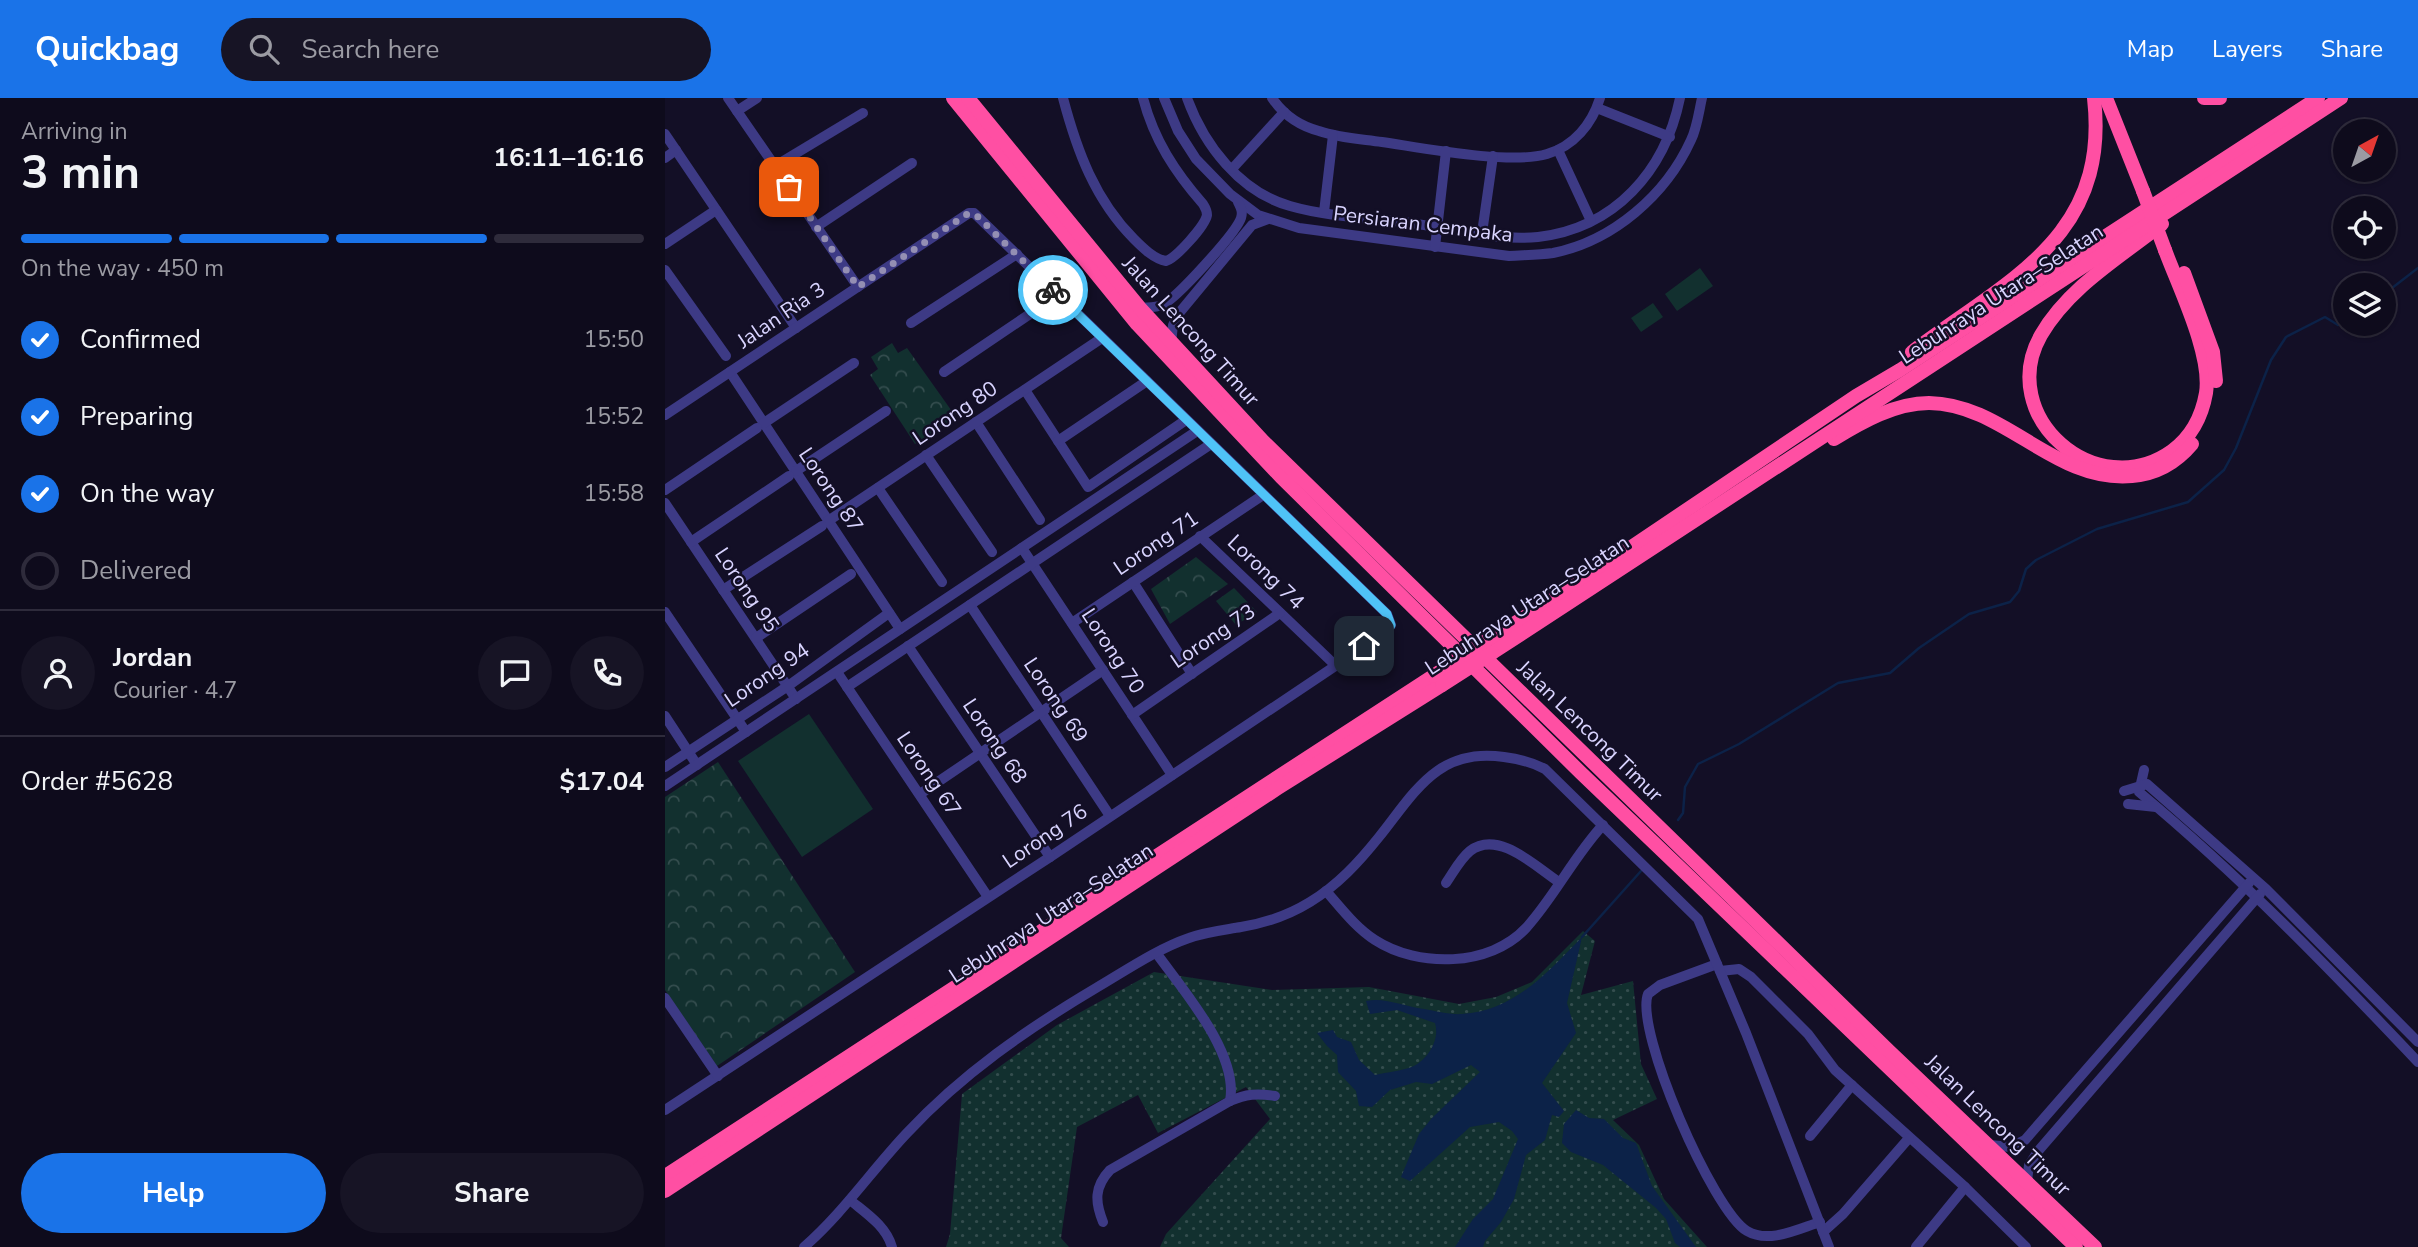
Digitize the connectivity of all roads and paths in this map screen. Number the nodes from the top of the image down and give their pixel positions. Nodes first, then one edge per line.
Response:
1 (729, 98) edge
2 (757, 98) edge
3 (953, 98) edge
4 (968, 98) edge
5 (1063, 98) edge
6 (1143, 98) edge
7 (1164, 98) edge
8 (1187, 98) edge
9 (1272, 98) edge
10 (1680, 98) edge
11 (1702, 98) edge
12 (2094, 98) edge
13 (2106, 98) edge
14 (2115, 98) edge
15 (2204, 98) edge
16 (2220, 98) edge
17 (2318, 98) edge
18 (2341, 98) edge
19 (1598, 103) edge
20 (737, 111) junction
21 (1284, 112) junction
22 (863, 113) dead end
23 (665, 134) edge
24 (1333, 135) junction
25 (1670, 136) junction
26 (676, 150) junction
27 (1558, 150) junction
28 (1446, 151) junction
29 (1493, 156) junction
30 (665, 158) edge
31 (912, 163) dead end
32 (775, 166) junction
33 (2235, 167) junction
34 (1232, 169) junction
35 (2147, 189) junction
36 (1238, 202) junction
37 (716, 210) junction
38 (1324, 212) junction
39 (1268, 219) junction
40 (1591, 221) junction
41 (816, 227) junction
42 (1438, 227) junction
43 (1482, 233) junction
44 (665, 244) edge
45 (1435, 247) junction
46 (2169, 248) junction
47 (1017, 254) junction
48 (665, 270) edge
49 (858, 287) junction
50 (1058, 295) junction
51 (1140, 308) junction
52 (911, 323) dead end
53 (796, 328) junction
54 (1103, 338) junction
55 (1171, 343) junction
56 (726, 356) dead end
57 (854, 363) dead end
58 (730, 372) junction
59 (944, 372) dead end
60 (1147, 381) junction
61 (1025, 390) junction
62 (1856, 396) junction
63 (886, 411) dead end
64 (665, 415) edge
65 (1187, 420) junction
66 (976, 422) junction
67 (760, 426) junction
68 (1197, 431) junction
69 (1058, 440) junction
70 (1211, 444) junction
71 (926, 456) junction
72 (792, 474) junction
73 (1763, 477) junction
74 (877, 488) junction
75 (665, 490) edge
76 (1263, 495) junction
77 (665, 503) edge
78 (1040, 520) dead end
79 (825, 523) junction
80 (1200, 536) junction
81 (691, 542) junction
82 (1022, 548) junction
83 (992, 552) dead end
84 (1033, 564) junction
85 (851, 574) dead end
86 (942, 582) dead end
87 (1133, 582) junction
88 (723, 590) junction
89 (970, 605) junction
90 (665, 612) edge
91 (889, 613) junction
92 (1280, 613) junction
93 (1072, 623) junction
94 (1391, 625) joint
95 (900, 629) junction
96 (756, 638) junction
97 (908, 646) junction
98 (1489, 647) junction
99 (1335, 665) junction
100 (1103, 670) junction
101 (837, 672) junction
102 (1192, 674) junction
103 (1438, 680) junction
104 (788, 686) junction
105 (847, 687) junction
106 (796, 699) junction
107 (1041, 713) junction
108 (1132, 715) junction
109 (665, 716) edge
110 (737, 719) junction
111 (746, 732) junction
112 (688, 751) junction
113 (980, 755) junction
114 (697, 765) junction
115 (665, 767) edge
116 (2144, 770) dead end
117 (1172, 775) junction
118 (665, 786) edge
119 (2140, 786) junction
120 (2124, 790) dead end
121 (920, 794) junction
122 (2128, 804) dead end
123 (2157, 807) junction
124 (1110, 816) junction
125 (1603, 825) junction
126 (1050, 857) junction
127 (2254, 878) junction
128 (1446, 883) dead end
129 (1559, 883) junction
130 (2245, 887) junction
131 (2266, 889) junction
132 (1326, 891) junction
133 (988, 897) junction
134 (2257, 898) junction
135 (1157, 954) junction
136 (1719, 967) junction
137 (665, 998) edge
138 (2418, 1042) edge
139 (2418, 1062) edge
140 (718, 1076) junction
141 (1852, 1085) junction
142 (1275, 1096) dead end
143 (1230, 1101) junction
144 (666, 1108) edge
145 (1809, 1136) dead end
146 (1909, 1138) junction
147 (1990, 1145) junction
148 (665, 1176) edge
149 (2028, 1181) junction
150 (1965, 1187) junction
151 (665, 1191) edge
152 (850, 1200) junction
153 (1103, 1222) dead end
154 (1822, 1227) junction
155 (804, 1247) edge
156 (892, 1247) edge
157 (1829, 1247) edge
158 (1916, 1247) edge
159 (2026, 1247) edge
160 (2076, 1247) edge
161 (2095, 1247) edge

1 - 20 street
2 - 20 street
3 - 160 highway, Jalan Lencong Timur
4 - 51 highway, Jalan Lencong Timur
5 - 6 street
7 - 36 street, Persiaran Cempaka
8 - 34 street
9 - 21 street
10 - 25 street
11 - 45 street, Persiaran Cempaka
12 - 62 highway
13 - 35 highway
14 - 35 highway
15 - 16 highway
17 - 62 highway, Lebuhraya Utara–Selatan
18 - 33 highway, Lebuhraya Utara–Selatan
19 - 25 street
19 - 27 street
20 - 32 street
21 - 24 street
21 - 34 street
22 - 32 street
23 - 26 street
24 - 28 street
24 - 38 street
25 - 40 street
26 - 30 street
26 - 37 street
27 - 29 street
27 - 40 street
28 - 29 street
28 - 42 street
29 - 43 street
31 - 41 street
32 - 41 street
33 - 46 highway
33 - 73 highway, Lebuhraya Utara–Selatan
34 - 38 street
35 - 46 highway
36 - 39 street, Persiaran Cempaka
36 - 51 street
37 - 44 street
37 - 53 street
38 - 42 street
39 - 45 street, Persiaran Cempaka
39 - 55 street
40 - 43 street
41 - 49 street
42 - 43 street
42 - 45 street
46 - 73 highway
47 - 49 street, Jalan Ria 3
47 - 50 street, Jalan Ria 3
47 - 52 street
48 - 56 street
49 - 53 street, Jalan Ria 3
50 - 54 street, Jalan Ria 3
50 - 59 street
51 - 55 highway, Jalan Lencong Timur
53 - 58 street, Jalan Ria 3
54 - 60 street, Jalan Ria 3
54 - 61 street, Lorong 80
55 - 147 highway, Jalan Lencong Timur
57 - 67 street
58 - 64 street, Jalan Ria 3
58 - 67 street, Lorong 87
60 - 65 street, Jalan Ria 3
60 - 69 street
61 - 66 street, Lorong 80
61 - 69 street
62 - 98 highway, Lebuhraya Utara–Selatan
63 - 72 street
65 - 68 street, Jalan Ria 3
65 - 69 street
66 - 71 street, Lorong 80
66 - 78 street
67 - 72 street, Lorong 87
67 - 75 street
68 - 70 street, Jalan Ria 3
68 - 82 street
70 - 76 street, Jalan Ria 3
70 - 84 street
71 - 74 street, Lorong 80
71 - 83 street
72 - 79 street, Lorong 87
72 - 81 street
73 - 98 highway, Lebuhraya Utara–Selatan
74 - 79 street, Lorong 80
74 - 86 street
76 - 80 street, Lorong 71
76 - 94 street, Jalan Ria 3
77 - 81 street, Lorong 95
79 - 88 street, Lorong 80
79 - 91 street, Lorong 87
80 - 87 street, Lorong 71
80 - 92 street, Lorong 74
81 - 88 street, Lorong 95
82 - 84 street, Lorong 70
82 - 95 street
84 - 89 street
84 - 93 street, Lorong 70
85 - 96 street
87 - 93 street, Lorong 71
87 - 102 street
88 - 96 street, Lorong 95
89 - 97 street
89 - 107 street, Lorong 69
90 - 110 street
91 - 95 street, Lorong 87
91 - 104 street, Lorong 94
92 - 99 street, Lorong 74
92 - 102 street, Lorong 73
93 - 100 street, Lorong 70
94 - 99 street, Lorong 76
95 - 101 street
96 - 104 street, Lorong 95
97 - 105 street
97 - 113 street, Lorong 68
98 - 103 highway, Lebuhraya Utara–Selatan, bridge
99 - 117 street, Lorong 76
100 - 107 street
100 - 108 street, Lorong 70
101 - 105 street, Lorong 67
101 - 106 street
102 - 108 street, Lorong 73
103 - 148 highway, Lebuhraya Utara–Selatan
103 - 151 highway, Lebuhraya Utara–Selatan
104 - 106 street, Lorong 95
104 - 110 street, Lorong 94
105 - 121 street, Lorong 67
106 - 111 street
107 - 113 street
107 - 124 street, Lorong 69
108 - 117 street, Lorong 70
109 - 112 street
110 - 111 street
110 - 112 street, Lorong 94
111 - 114 street
112 - 114 street
112 - 115 street, Lorong 94
113 - 121 street
113 - 126 street, Lorong 68
114 - 118 street
116 - 119 street
117 - 124 street, Lorong 76
119 - 120 street
119 - 123 street
119 - 127 street
121 - 133 street, Lorong 67
122 - 123 street
123 - 130 street
124 - 126 street, Lorong 76
125 - 129 street
125 - 132 street
125 - 136 street
126 - 133 street, Lorong 76
127 - 130 street
127 - 131 street
128 - 129 street
129 - 132 street
130 - 134 street
130 - 147 street
131 - 134 street
131 - 138 street
132 - 135 street
133 - 140 street, Lorong 76
134 - 139 street
134 - 149 street
135 - 143 street
135 - 152 street
136 - 141 street
136 - 154 street
136 - 154 street
137 - 140 street
140 - 144 street, Lorong 76
141 - 145 street
141 - 146 street
142 - 143 street
143 - 153 street
146 - 150 street
146 - 154 street
147 - 149 highway, Jalan Lencong Timur
149 - 161 highway, Jalan Lencong Timur
150 - 158 street
150 - 159 street
152 - 155 street
152 - 156 street
154 - 157 street

